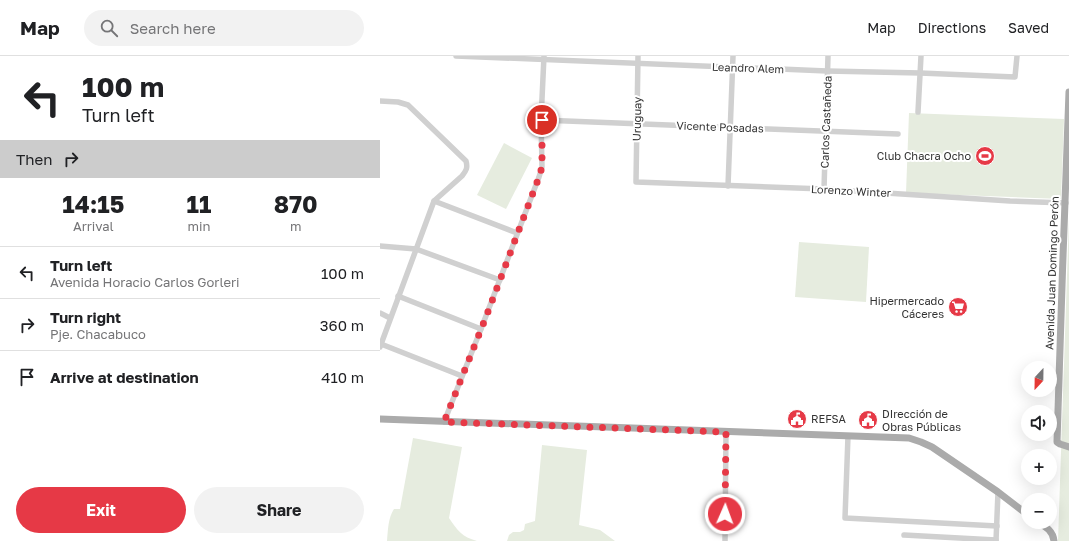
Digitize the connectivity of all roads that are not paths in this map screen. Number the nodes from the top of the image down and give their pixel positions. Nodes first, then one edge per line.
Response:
1 (456, 56) edge
2 (638, 56) edge
3 (733, 56) edge
4 (828, 56) edge
5 (921, 56) edge
6 (1017, 56) edge
7 (544, 58) edge
8 (638, 64) junction
9 (732, 67) junction
10 (827, 71) junction
11 (920, 73) junction
12 (1069, 92) edge
13 (380, 101) edge
14 (918, 112) dead end
15 (542, 120) junction
16 (637, 124) junction
17 (731, 128) junction
18 (825, 131) junction
19 (898, 134) dead end
20 (636, 182) joint
21 (728, 186) junction
22 (824, 189) junction
23 (434, 201) junction
24 (1066, 203) junction
25 (517, 233) junction
26 (380, 246) edge
27 (416, 249) junction
28 (500, 280) junction
29 (398, 296) junction
30 (380, 312) edge
31 (390, 318) junction
32 (481, 329) junction
33 (381, 346) edge
34 (462, 376) junction
35 (380, 419) edge
36 (444, 422) junction
37 (726, 432) junction
38 (848, 436) junction
39 (1069, 447) edge
40 (998, 492) junction
41 (1021, 509) edge
42 (997, 526) junction
43 (1047, 529) edge
44 (904, 535) dead end
45 (996, 540) edge
46 (725, 541) edge
47 (1054, 541) edge

1 - 7 street, Leandro Alem
2 - 8 street, Uruguay
3 - 9 street
4 - 10 street, Carlos Castañeda
5 - 11 street
6 - 11 street, Leandro Alem
7 - 8 street, Leandro Alem
7 - 15 street
8 - 9 street, Leandro Alem
8 - 16 street, Uruguay
9 - 10 street, Leandro Alem
9 - 17 street
10 - 11 street, Leandro Alem
10 - 18 street, Carlos Castañeda
11 - 14 street
12 - 24 main road, Avenida Juan Domingo Perón
13 - 23 street
15 - 16 street, Vicente Posadas
15 - 25 street
16 - 17 street, Vicente Posadas
16 - 20 street, Uruguay
17 - 18 street, Vicente Posadas
17 - 21 street
18 - 19 street, Vicente Posadas
18 - 22 street, Carlos Castañeda
20 - 21 street, Lorenzo Winter
21 - 22 street, Lorenzo Winter
22 - 24 street, Lorenzo Winter
23 - 25 street
23 - 27 street
24 - 39 main road, Avenida Juan Domingo Perón
25 - 28 street
26 - 27 street
27 - 28 street
27 - 29 street
28 - 32 street
29 - 31 street
29 - 32 street
30 - 31 street
31 - 33 street
32 - 34 street
33 - 34 street
34 - 36 street
35 - 36 main road
36 - 37 main road
37 - 38 main road
37 - 46 street
38 - 40 main road
38 - 42 street
40 - 41 main road
40 - 42 street
42 - 45 street
43 - 47 main road
44 - 45 street

